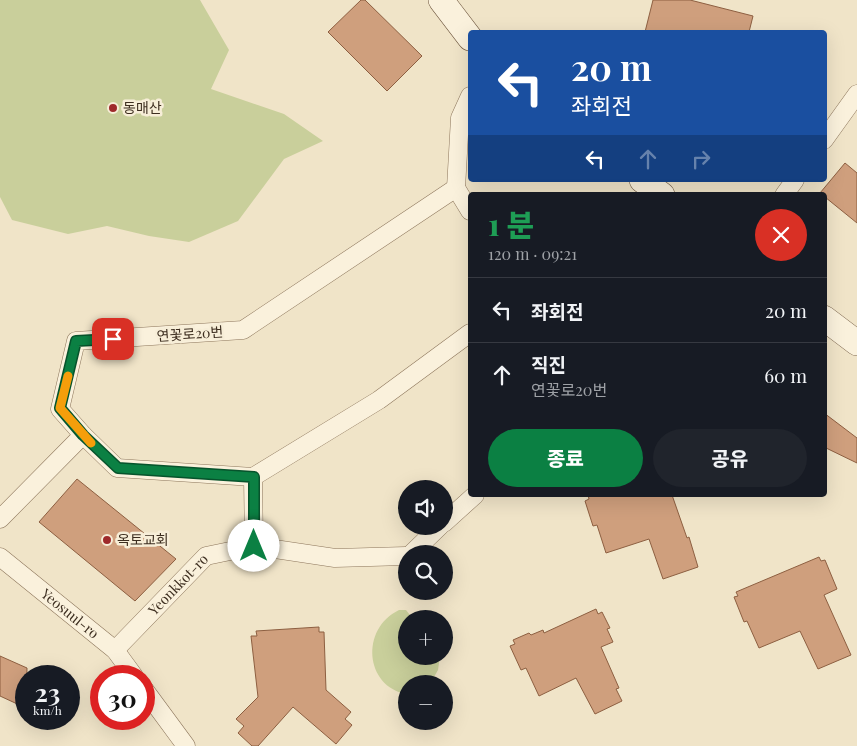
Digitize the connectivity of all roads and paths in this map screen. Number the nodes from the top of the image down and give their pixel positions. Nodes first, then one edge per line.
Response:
1 (441, 0) edge
2 (468, 35) edge
3 (857, 94) edge
4 (468, 100) edge
5 (827, 136) edge
6 (645, 182) edge
7 (456, 188) junction
8 (658, 192) edge
9 (468, 208) edge
10 (827, 320) edge
11 (468, 334) edge
12 (857, 343) edge
13 (83, 435) junction
14 (254, 477) junction
15 (473, 497) edge
16 (453, 515) edge
17 (0, 519) edge
18 (431, 535) edge
19 (420, 545) edge
20 (254, 546) junction
21 (398, 556) edge
22 (0, 557) edge
23 (115, 650) junction
24 (126, 665) edge
25 (155, 704) edge
26 (186, 746) edge

1 - 2 main road
3 - 5 street
4 - 7 street
6 - 8 main road
7 - 9 street
7 - 13 street, 연꽃로20번
10 - 12 main road
11 - 14 street
13 - 14 street
13 - 17 street
14 - 20 street
15 - 16 street
18 - 19 street
20 - 21 street, Yeonkkot-ro
20 - 23 street, Yeonkkot-ro
22 - 23 street, Yeosuul-ro
23 - 24 street, Yeosuul-ro
25 - 26 street

